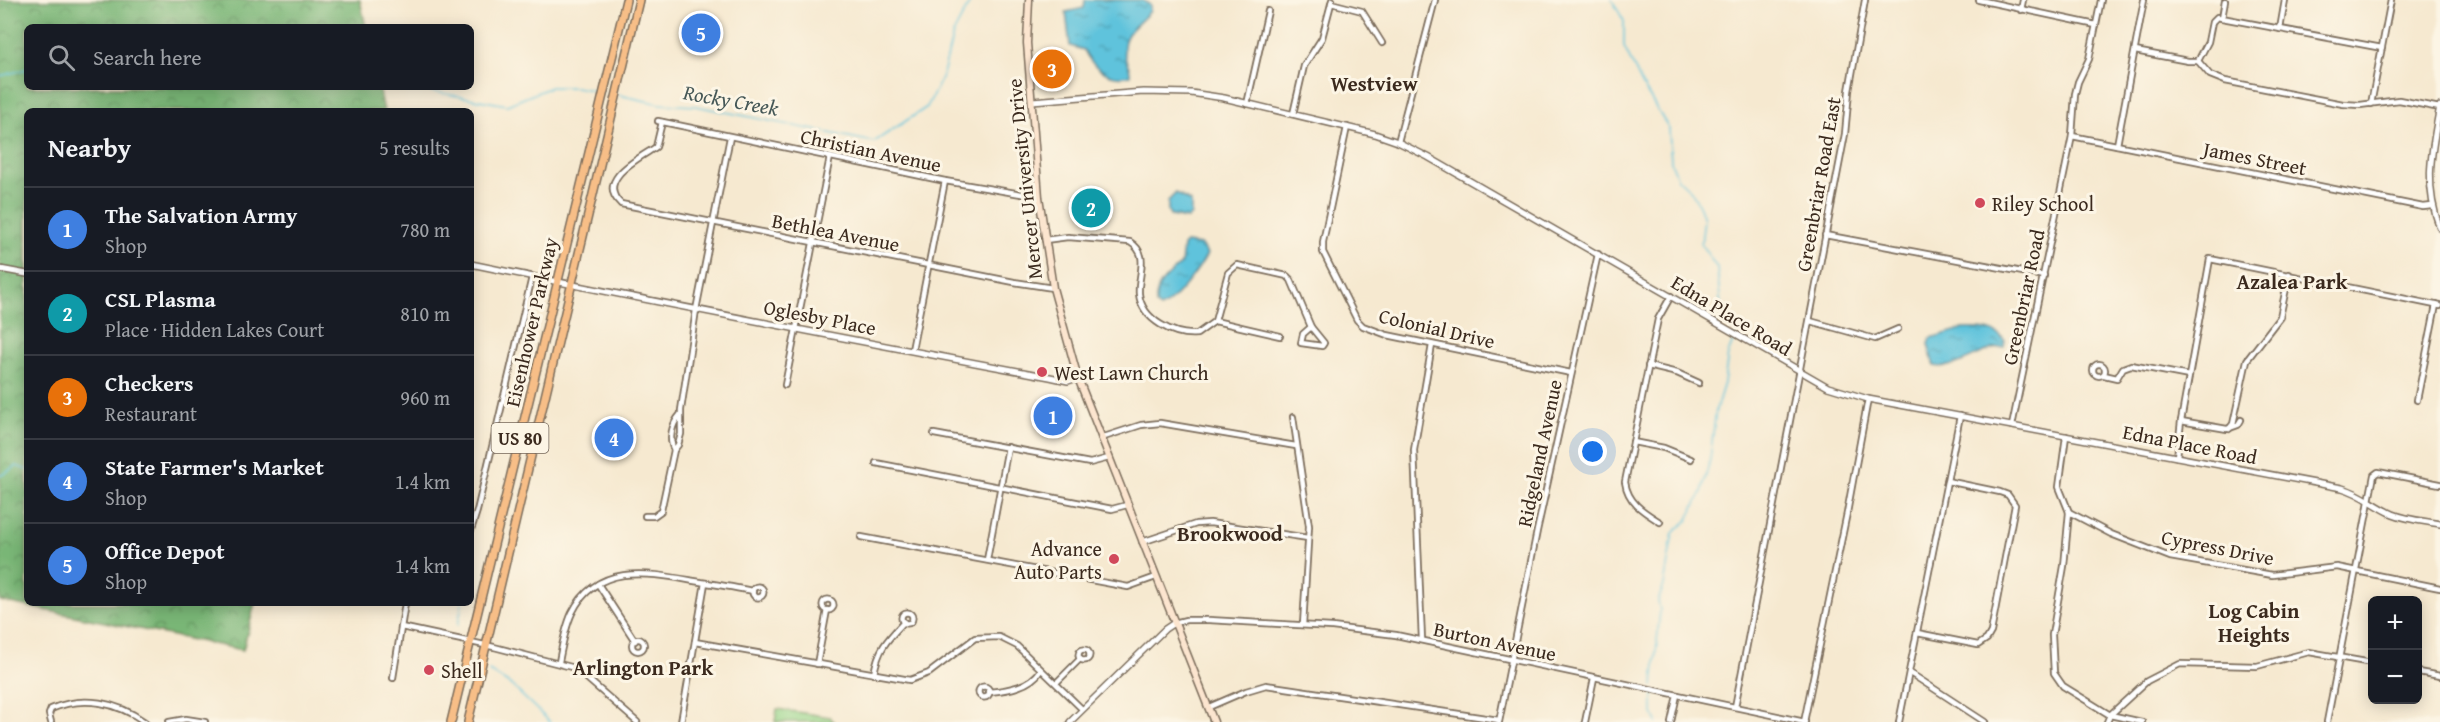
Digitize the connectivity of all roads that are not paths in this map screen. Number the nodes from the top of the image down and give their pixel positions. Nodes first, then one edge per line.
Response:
1 (626, 0) edge
2 (639, 0) edge
3 (1029, 0) edge
4 (1435, 0) edge
5 (1865, 0) edge
6 (1979, 0) edge
7 (2023, 0) edge
8 (2101, 0) edge
9 (2144, 0) edge
10 (2285, 0) edge
11 (2391, 0) edge
12 (1332, 1) edge
13 (2225, 1) edge
14 (2021, 10) junction
15 (1268, 11) dead end
16 (2222, 18) junction
17 (2096, 25) junction
18 (2280, 29) junction
19 (1382, 43) dead end
20 (2382, 48) junction
21 (2134, 51) junction
22 (2198, 61) junction
23 (1032, 101) junction
24 (1247, 104) junction
25 (2372, 104) junction
26 (2440, 107) edge
27 (1293, 114) junction
28 (1347, 127) junction
29 (2072, 136) junction
30 (730, 137) junction
31 (1398, 142) junction
32 (2117, 145) junction
33 (830, 157) junction
34 (945, 181) junction
35 (1039, 196) junction
36 (615, 199) joint
37 (2432, 206) junction
38 (712, 223) junction
39 (2440, 228) edge
40 (1825, 235) junction
41 (1045, 240) junction
42 (814, 243) junction
43 (1598, 254) junction
44 (474, 265) edge
45 (929, 266) junction
46 (0, 269) edge
47 (24, 273) edge
48 (2289, 274) junction
49 (2044, 276) junction
50 (532, 277) junction
51 (557, 282) junction
52 (572, 285) junction
53 (1053, 288) junction
54 (1671, 296) junction
55 (2438, 306) edge
56 (696, 310) junction
57 (1215, 321) junction
58 (1810, 321) junction
59 (1311, 327) junction
60 (798, 328) junction
61 (1898, 329) dead end
62 (1280, 336) dead end
63 (1432, 345) junction
64 (912, 350) junction
65 (1648, 366) junction
66 (1571, 373) junction
67 (1800, 373) junction
68 (2104, 375) dead end
69 (2189, 376) junction
70 (1077, 378) junction
71 (1699, 383) dead end
72 (785, 385) dead end
73 (1868, 399) junction
74 (2417, 400) dead end
75 (680, 415) junction
76 (1960, 416) junction
77 (1293, 417) dead end
78 (2241, 420) dead end
79 (2181, 421) junction
80 (2012, 426) junction
81 (2229, 429) junction
82 (934, 434) dead end
83 (2066, 436) junction
84 (1101, 438) junction
85 (1633, 442) junction
86 (1296, 446) junction
87 (1008, 447) junction
88 (674, 450) junction
89 (2177, 457) junction
90 (1109, 458) junction
91 (1691, 459) dead end
92 (876, 463) dead end
93 (1947, 481) junction
94 (2440, 484) edge
95 (1000, 488) junction
96 (2369, 500) junction
97 (1127, 505) junction
98 (2069, 512) junction
99 (645, 516) dead end
100 (474, 520) edge
101 (1660, 522) dead end
102 (2440, 524) edge
103 (861, 537) dead end
104 (1308, 538) junction
105 (1143, 543) junction
106 (987, 560) junction
107 (2355, 570) junction
108 (1156, 577) junction
109 (705, 583) junction
110 (598, 584) junction
111 (2440, 588) edge
112 (753, 591) dead end
113 (404, 606) edge
114 (827, 610) dead end
115 (904, 622) dead end
116 (1174, 623) junction
117 (1303, 625) junction
118 (401, 627) junction
119 (1917, 633) junction
120 (635, 640) dead end
121 (1422, 640) junction
122 (471, 642) junction
123 (695, 642) junction
124 (486, 645) junction
125 (2339, 657) junction
126 (1080, 659) dead end
127 (1511, 660) junction
128 (559, 662) junction
129 (2368, 662) edge
130 (817, 664) junction
131 (1041, 670) junction
132 (1910, 673) junction
133 (2422, 673) edge
134 (874, 674) junction
135 (2440, 676) edge
136 (393, 678) dead end
137 (1594, 678) junction
138 (1056, 683) junction
139 (989, 692) dead end
140 (1677, 695) junction
141 (1209, 707) junction
142 (1736, 707) junction
143 (1082, 710) junction
144 (1769, 715) junction
145 (2110, 715) junction
146 (1499, 721) edge
147 (51, 722) edge
148 (145, 722) edge
149 (170, 722) edge
150 (205, 722) edge
151 (451, 722) edge
152 (468, 722) edge
153 (637, 722) edge
154 (681, 722) edge
155 (1070, 722) edge
156 (1214, 722) edge
157 (1585, 722) edge
158 (1671, 722) edge
159 (1767, 722) edge
160 (1805, 722) edge
161 (1899, 722) edge
162 (1984, 722) edge
163 (2107, 722) edge
164 (2142, 722) edge
165 (2327, 722) edge

1 - 51 main road, Eisenhower Parkway / US 80
2 - 52 main road, Eisenhower Parkway / US 80
3 - 23 main road, Mercer University Drive
4 - 31 street
5 - 40 street, Greenbriar Road East
6 - 14 street
7 - 14 street
8 - 17 street, Greenbriar Road
9 - 21 street
10 - 18 street
11 - 20 street
12 - 19 street
12 - 27 street
13 - 16 street
14 - 17 street
15 - 24 street
16 - 18 street
16 - 22 street
17 - 29 street, Greenbriar Road
18 - 20 street
20 - 25 street
21 - 22 street
21 - 32 street
22 - 25 street
23 - 24 street, Edna Place Road
23 - 35 main road, Mercer University Drive
24 - 27 street, Edna Place Road
25 - 26 street
26 - 37 street
27 - 28 street, Edna Place Road
28 - 31 street, Edna Place Road
28 - 63 street, Colonial Drive
29 - 32 street, James Street
29 - 49 street, Greenbriar Road
30 - 33 street, Christian Avenue
30 - 36 street, Christian Avenue
30 - 38 street
31 - 43 street, Edna Place Road
32 - 37 street, James Street
33 - 34 street, Christian Avenue
33 - 42 street
34 - 35 street, Christian Avenue
34 - 45 street
35 - 41 main road, Mercer University Drive
36 - 38 street, Bethlea Avenue
37 - 39 street
38 - 42 street, Bethlea Avenue
38 - 56 street
40 - 49 street
40 - 58 street, Greenbriar Road East
41 - 53 main road, Mercer University Drive
41 - 57 street
42 - 45 street, Bethlea Avenue
42 - 60 street
43 - 54 street, Edna Place Road
43 - 66 street, Ridgeland Avenue
44 - 50 street, Oglesby Place
45 - 53 street, Bethlea Avenue
45 - 64 street
46 - 47 street
48 - 55 street
48 - 69 street
48 - 81 street
49 - 80 street, Greenbriar Road
50 - 51 street, Oglesby Place
50 - 100 street
51 - 52 street, Oglesby Place
51 - 122 main road, Eisenhower Parkway / US 80
52 - 56 street, Oglesby Place
52 - 124 main road, Eisenhower Parkway / US 80
53 - 70 main road, Mercer University Drive
54 - 65 street
54 - 67 street, Edna Place Road
55 - 74 street
56 - 60 street, Oglesby Place
56 - 75 street
57 - 59 street
57 - 62 street
58 - 61 street
58 - 67 street, Greenbriar Road East
59 - 59 street
60 - 64 street, Oglesby Place
60 - 72 street
63 - 66 street, Colonial Drive
63 - 121 street
64 - 70 street, Oglesby Place
65 - 71 street
65 - 85 street
66 - 127 street, Ridgeland Avenue
67 - 73 street, Edna Place Road
67 - 142 street, Greenbriar Road East
68 - 69 street
69 - 79 street
70 - 84 main road, Mercer University Drive
73 - 76 street, Edna Place Road
73 - 160 street
75 - 88 street
75 - 88 street
76 - 80 street, Edna Place Road
76 - 93 street
77 - 86 street
78 - 81 street
79 - 81 street
79 - 89 street
80 - 83 street, Edna Place Road
82 - 87 street
83 - 89 street, Edna Place Road
83 - 98 street
84 - 86 street
84 - 90 main road, Mercer University Drive
85 - 91 street
85 - 101 street
86 - 104 street
87 - 90 street
87 - 95 street
88 - 99 street
89 - 96 street, Edna Place Road
90 - 97 main road, Mercer University Drive
92 - 95 street
93 - 119 street
93 - 119 street
94 - 96 street
95 - 97 street
95 - 106 street
96 - 102 street, Edna Place Road
96 - 107 street
97 - 105 main road, Mercer University Drive
98 - 107 street, Cypress Drive
98 - 145 street
103 - 106 street
104 - 105 street
104 - 117 street
105 - 108 main road, Mercer University Drive
106 - 108 street
107 - 111 street, Cypress Drive
107 - 125 street
108 - 116 main road, Mercer University Drive
109 - 110 street
109 - 112 street
109 - 123 street
110 - 120 street
110 - 128 street
113 - 118 street
114 - 130 street
115 - 134 street
116 - 117 street, Burton Avenue
116 - 141 main road, Mercer University Drive
116 - 143 street
117 - 121 street, Burton Avenue
118 - 122 street
118 - 136 street
119 - 132 street
121 - 127 street, Burton Avenue
122 - 124 street
122 - 151 main road, Eisenhower Parkway / US 80
123 - 130 street
123 - 154 street
124 - 128 street
124 - 152 main road, Eisenhower Parkway / US 80
125 - 129 street
125 - 145 street
125 - 165 street
126 - 138 street
127 - 137 street, Burton Avenue
127 - 146 street, Ridgeland Avenue
128 - 153 street
130 - 134 street
131 - 134 street
131 - 138 street
131 - 139 street
132 - 161 street
132 - 162 street
133 - 135 street
137 - 140 street, Burton Avenue
137 - 157 street
138 - 143 street
140 - 142 street, Burton Avenue
140 - 158 street
141 - 146 street
141 - 156 main road, Mercer University Drive
142 - 144 street, Burton Avenue
143 - 155 street
144 - 159 street
144 - 160 street, Burton Avenue
145 - 163 street
145 - 164 street
147 - 148 street
149 - 150 street

